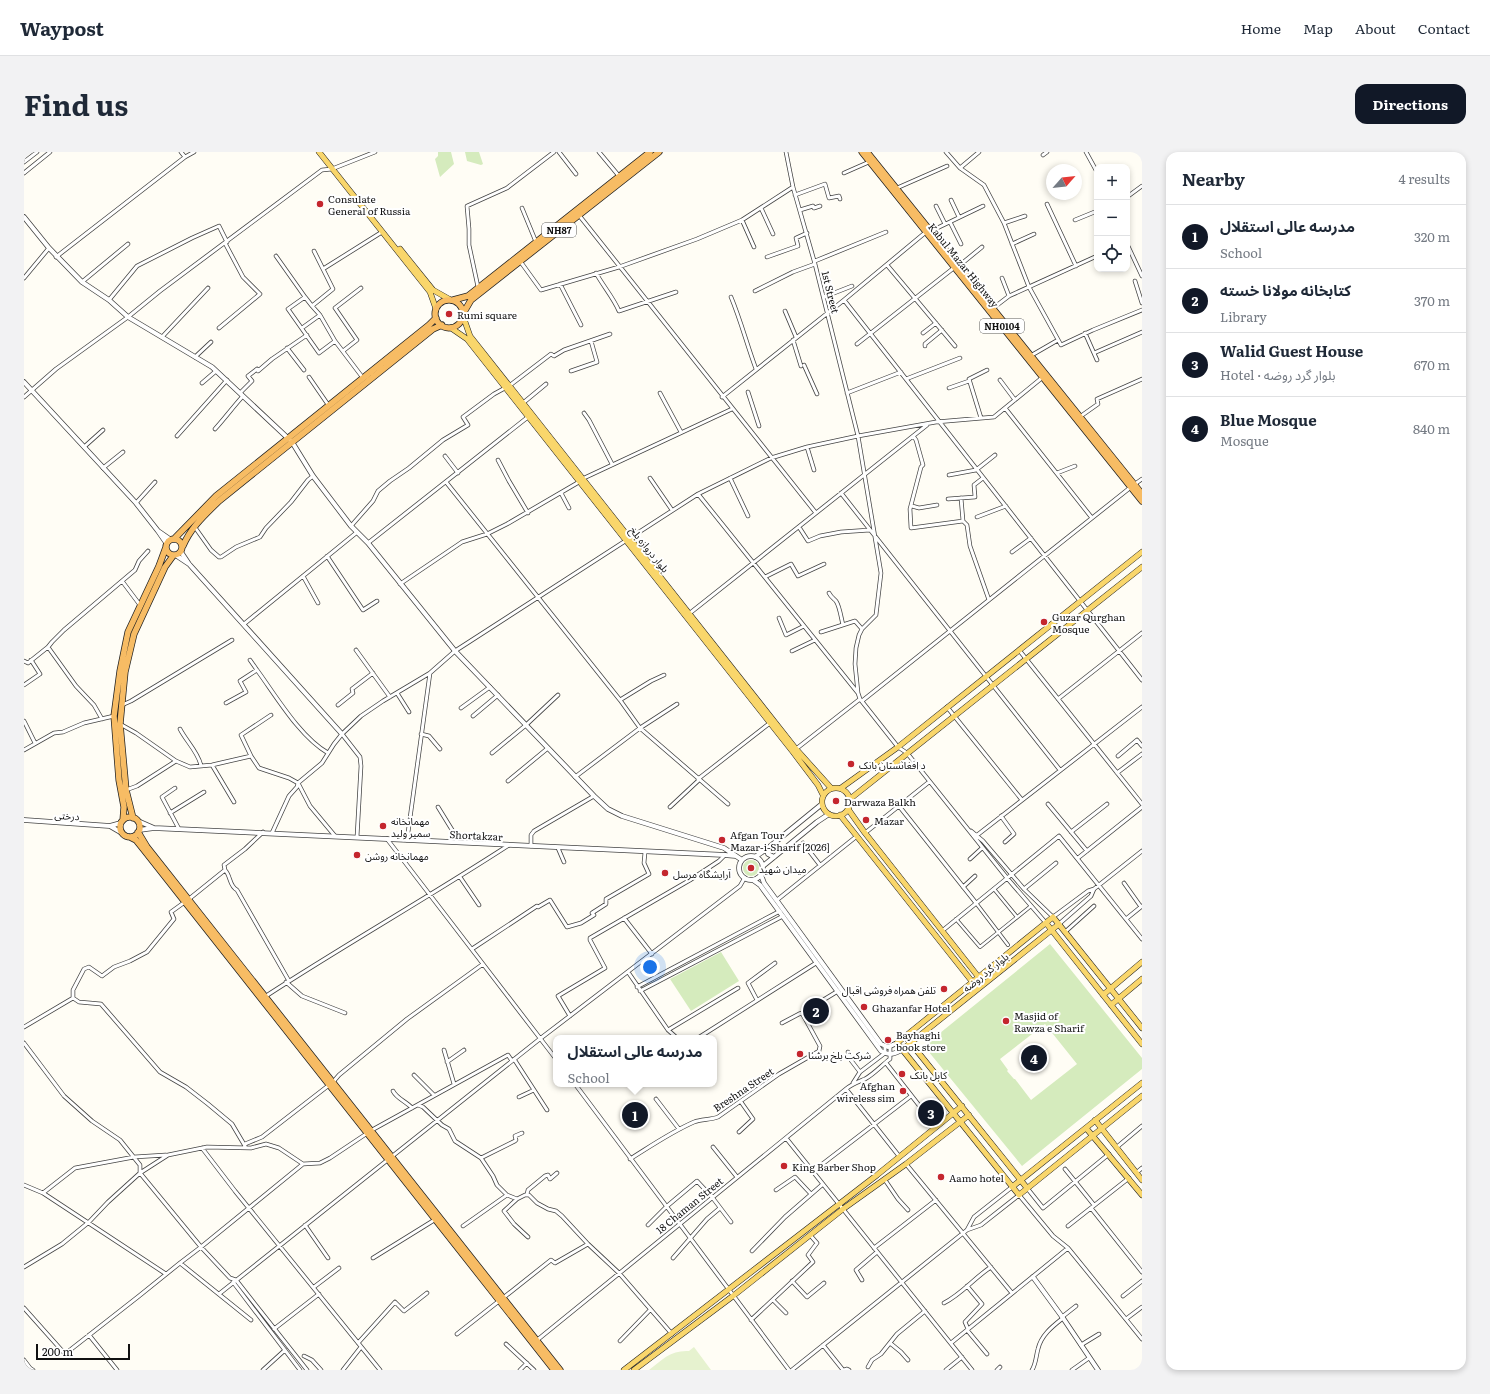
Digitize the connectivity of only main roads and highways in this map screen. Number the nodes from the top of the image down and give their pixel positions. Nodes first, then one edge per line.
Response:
1 (318, 152) edge
2 (323, 152) edge
3 (650, 152) edge
4 (659, 152) edge
5 (862, 152) edge
6 (867, 152) edge
7 (334, 168) junction
8 (577, 213) junction
9 (929, 231) junction
10 (451, 300) junction
11 (436, 309) junction
12 (991, 309) junction
13 (463, 314) junction
14 (436, 318) junction
15 (442, 325) junction
16 (451, 328) junction
17 (507, 387) junction
18 (290, 440) junction
19 (581, 480) junction
20 (1133, 486) junction
21 (1142, 494) edge
22 (1142, 501) edge
23 (628, 539) junction
24 (169, 542) junction
25 (178, 552) junction
26 (1142, 552) edge
27 (1142, 567) edge
28 (831, 788) junction
29 (841, 788) junction
30 (823, 795) junction
31 (850, 798) junction
32 (848, 809) junction
33 (840, 815) junction
34 (135, 820) junction
35 (122, 822) junction
36 (139, 831) junction
37 (130, 837) junction
38 (187, 901) junction
39 (1046, 923) junction
40 (1059, 924) junction
41 (1051, 930) junction
42 (1142, 962) edge
43 (979, 977) junction
44 (1142, 980) edge
45 (972, 982) junction
46 (984, 984) junction
47 (978, 989) junction
48 (1110, 989) junction
49 (1103, 995) junction
50 (1119, 999) junction
51 (1111, 1005) junction
52 (1142, 1028) edge
53 (905, 1036) junction
54 (911, 1043) junction
55 (1142, 1044) edge
56 (902, 1049) junction
57 (331, 1083) junction
58 (1142, 1083) edge
59 (1142, 1096) edge
60 (962, 1106) junction
61 (953, 1113) junction
62 (969, 1115) junction
63 (1095, 1120) junction
64 (960, 1122) junction
65 (1086, 1128) junction
66 (1102, 1128) junction
67 (1092, 1136) junction
68 (391, 1158) junction
69 (1134, 1171) junction
70 (1127, 1176) junction
71 (1021, 1180) junction
72 (1142, 1180) edge
73 (1012, 1187) junction
74 (1027, 1188) junction
75 (1142, 1195) edge
76 (500, 1300) junction
77 (552, 1369) edge
78 (560, 1370) edge
79 (624, 1370) edge
80 (634, 1370) edge

1 - 7 main road
2 - 7 main road
3 - 8 highway, NH87
4 - 8 highway, NH87
5 - 9 highway, Kabul Mazar Highway / NH0104
6 - 9 highway, Kabul Mazar Highway / NH0104
7 - 10 main road
7 - 11 main road
8 - 10 highway, NH87
8 - 13 highway, NH87
9 - 12 highway, Kabul Mazar Highway / NH0104
10 - 11 highway, NH87
10 - 13 highway
11 - 14 highway
12 - 20 highway, Kabul Mazar Highway / NH0104
12 - 20 highway, Kabul Mazar Highway / NH0104
13 - 16 highway, NH87
13 - 17 main road, بلوار دروازه بلخ
14 - 15 highway
14 - 18 highway
15 - 16 highway
15 - 18 highway
16 - 17 main road, بلوار دروازه بلخ
17 - 19 main road, بلوار دروازه بلخ
17 - 19 main road, بلوار دروازه بلخ
18 - 24 highway
18 - 25 highway
19 - 23 main road, بلوار دروازه بلخ
20 - 21 highway, Kabul Mazar Highway / NH0104
20 - 22 highway, Kabul Mazar Highway / NH0104
23 - 28 main road, بلوار دروازه بلخ
23 - 30 main road, بلوار دروازه بلخ
24 - 25 highway
24 - 25 highway
24 - 35 highway
25 - 34 highway
26 - 29 main road
27 - 31 main road
28 - 29 main road
28 - 30 main road
29 - 31 main road
30 - 33 main road
31 - 32 main road
32 - 33 main road
32 - 43 main road
33 - 45 main road
34 - 35 highway
34 - 36 highway
35 - 37 highway
36 - 37 highway
36 - 38 highway
37 - 38 highway
38 - 57 highway
38 - 57 highway
39 - 40 main road, بلوار گرد روضه
39 - 41 main road
39 - 43 main road, بلوار گرد روضه
40 - 41 main road, بلوار گرد روضه
40 - 48 main road
41 - 46 main road, بلوار گرد روضه
41 - 49 main road
42 - 48 main road
43 - 45 main road, بلوار گرد روضه
43 - 46 main road
44 - 50 main road
45 - 47 main road
45 - 53 main road, بلوار گرد روضه
46 - 47 main road, بلوار گرد روضه
47 - 54 main road, بلوار گرد روضه
48 - 49 main road
48 - 50 main road
49 - 51 main road
50 - 51 main road
50 - 52 main road
51 - 55 main road
53 - 54 main road
53 - 56 main road, بلوار گرد روضه
54 - 56 main road, بلوار گرد روضه
54 - 60 main road
56 - 61 main road
57 - 68 highway
58 - 63 main road
59 - 66 main road
60 - 61 main road
60 - 62 main road
61 - 64 main road
61 - 79 main road
62 - 64 main road
62 - 71 main road
63 - 65 main road
63 - 66 main road
64 - 73 main road
64 - 80 main road
65 - 67 main road
65 - 71 main road
66 - 67 main road
66 - 69 main road
67 - 70 main road
67 - 74 main road
68 - 76 highway
68 - 76 highway
69 - 70 main road
69 - 72 main road
70 - 75 main road
71 - 73 main road
71 - 74 main road
73 - 74 main road
76 - 77 highway
76 - 78 highway

